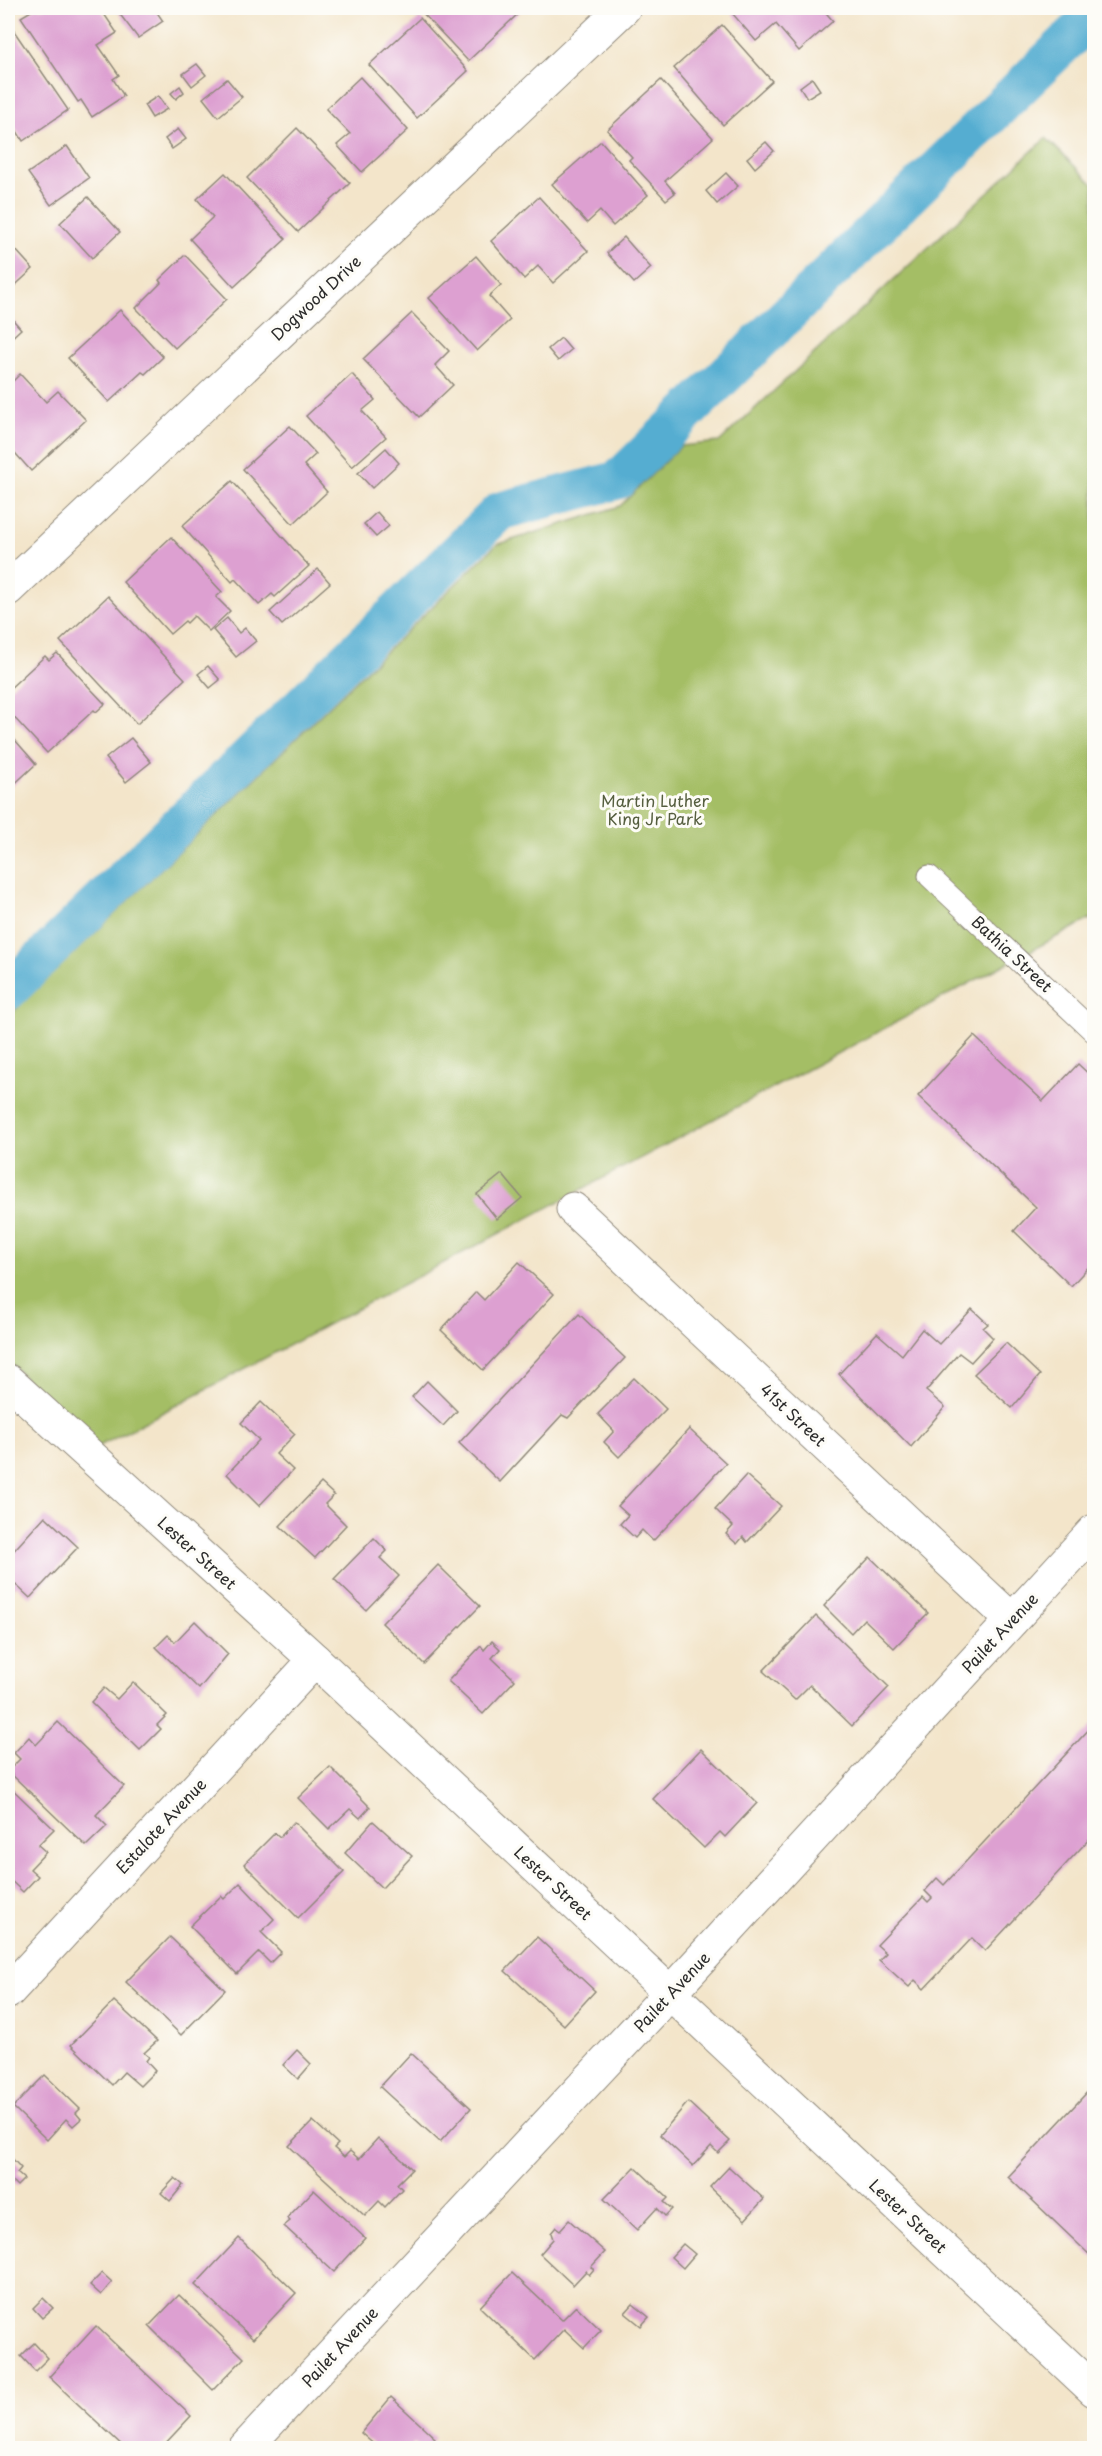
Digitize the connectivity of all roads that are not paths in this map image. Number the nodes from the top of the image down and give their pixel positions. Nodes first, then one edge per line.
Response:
1 (624, 8) edge
2 (8, 589) edge
3 (929, 876) dead end
4 (1095, 1032) edge
5 (573, 1209) dead end
6 (8, 1381) edge
7 (1095, 1531) edge
8 (1012, 1620) junction
9 (315, 1659) junction
10 (8, 1992) edge
11 (670, 1993) junction
12 (1095, 2390) edge
13 (245, 2448) edge

1 - 2 street, Dogwood Drive
3 - 4 lane, Bathia Street
5 - 8 street, 41st Street
6 - 9 street, Lester Street
7 - 8 street, Pailet Avenue
8 - 11 street, Pailet Avenue
9 - 10 street, Estalote Avenue
9 - 11 street, Lester Street
11 - 12 street, Lester Street
11 - 13 street, Pailet Avenue

